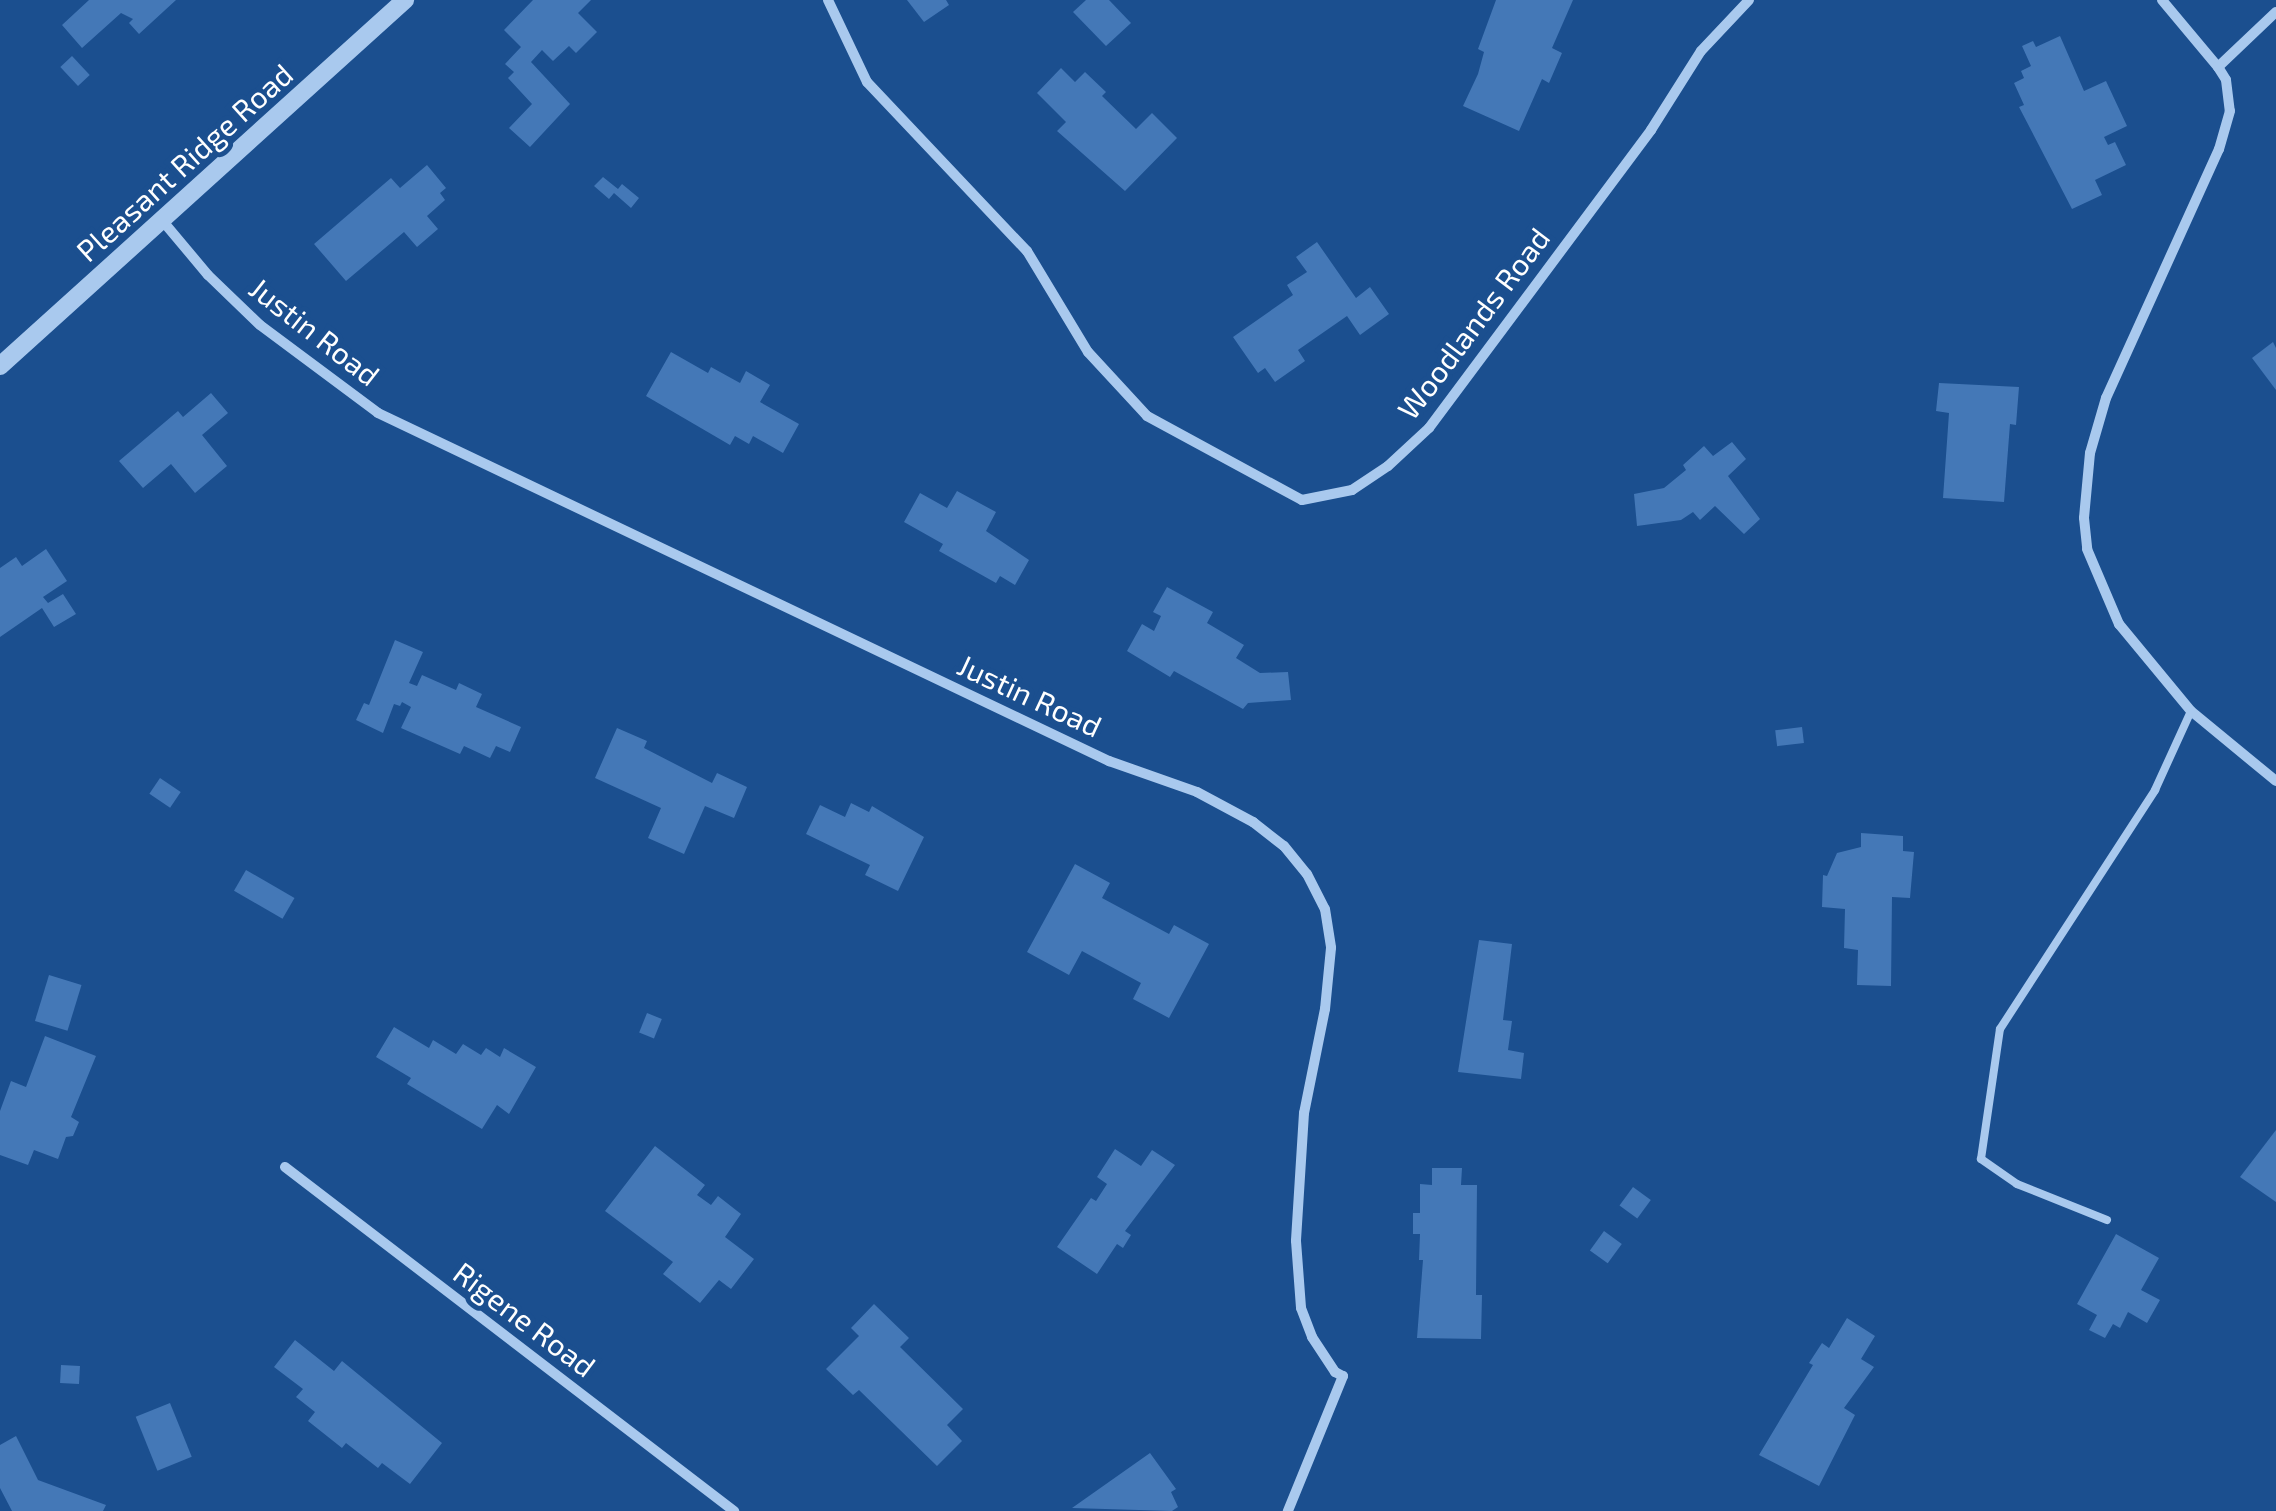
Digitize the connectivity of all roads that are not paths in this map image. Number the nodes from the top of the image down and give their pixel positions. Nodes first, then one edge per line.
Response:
1 (404, 0) edge
2 (828, 0) edge
3 (1749, 0) edge
4 (2162, 0) edge
5 (2276, 12) edge
6 (2218, 67) junction
7 (161, 219) junction
8 (0, 366) edge
9 (2191, 711) junction
10 (2276, 781) edge
11 (285, 1167) dead end
12 (2107, 1220) dead end
13 (734, 1511) edge
14 (1288, 1511) edge

1 - 7 street, Pleasant Ridge Road
2 - 3 street, Woodlands Road
4 - 6 street
5 - 6 street
6 - 9 street
7 - 8 street, Pleasant Ridge Road
7 - 14 street, Justin Road
9 - 10 street
9 - 12 lane
11 - 13 street, Rigene Road

